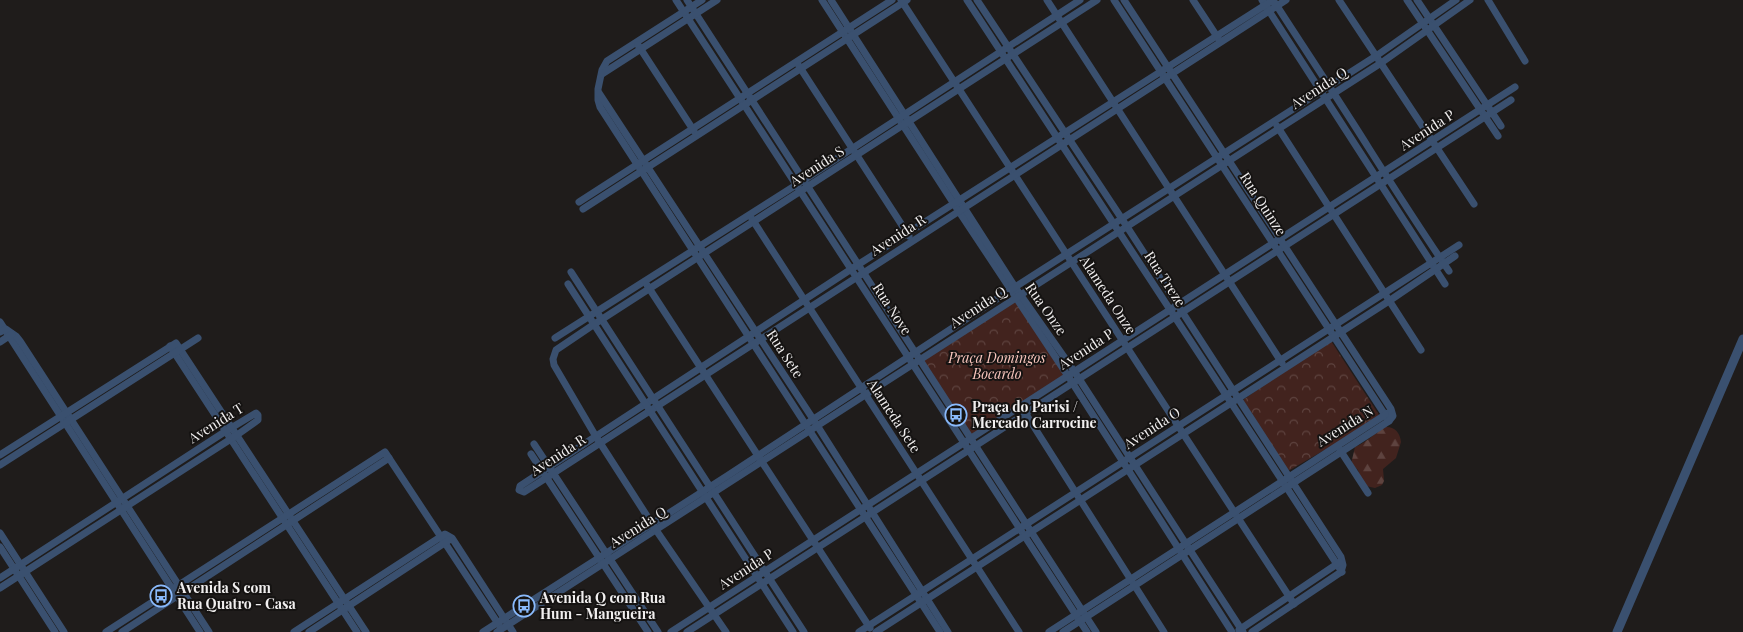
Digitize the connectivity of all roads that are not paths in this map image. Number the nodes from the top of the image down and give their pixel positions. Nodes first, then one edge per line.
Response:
1 (676, 0) edge
2 (702, 0) edge
3 (717, 0) edge
4 (822, 0) edge
5 (831, 0) edge
6 (892, 0) edge
7 (968, 0) edge
8 (978, 0) edge
9 (1047, 0) edge
10 (1080, 0) edge
11 (1097, 0) edge
12 (1114, 0) edge
13 (1124, 0) edge
14 (1193, 0) edge
15 (1286, 0) edge
16 (1339, 0) edge
17 (1406, 0) edge
18 (1417, 0) edge
19 (1456, 0) edge
20 (1470, 0) edge
21 (1488, 0) edge
22 (904, 1) edge
23 (689, 3) edge
24 (1275, 3) edge
25 (1265, 5) edge
26 (684, 12) junction
27 (696, 14) junction
28 (1057, 15) junction
29 (1429, 18) junction
30 (689, 19) junction
31 (1062, 23) junction
32 (1422, 23) junction
33 (1434, 25) junction
34 (846, 30) junction
35 (1426, 30) junction
36 (850, 37) junction
37 (1219, 39) junction
38 (636, 42) junction
39 (641, 49) junction
40 (1004, 49) junction
41 (1376, 56) junction
42 (1009, 57) junction
43 (1525, 61) dead end
44 (796, 62) junction
45 (1381, 63) junction
46 (800, 69) junction
47 (1164, 69) junction
48 (602, 74) junction
49 (1169, 76) junction
50 (954, 81) junction
51 (1329, 87) junction
52 (1515, 87) dead end
53 (959, 89) junction
54 (1321, 91) junction
55 (747, 93) junction
56 (1334, 94) junction
57 (740, 98) junction
58 (1326, 98) junction
59 (752, 100) junction
60 (1511, 100) dead end
61 (1113, 102) junction
62 (744, 105) junction
63 (1488, 105) junction
64 (1118, 109) junction
65 (1480, 110) junction
66 (1492, 112) junction
67 (904, 113) junction
68 (1485, 117) junction
69 (898, 118) junction
70 (910, 121) junction
71 (1274, 122) junction
72 (903, 126) junction
73 (1502, 126) dead end
74 (692, 128) junction
75 (1279, 129) junction
76 (1065, 133) junction
77 (697, 135) junction
78 (1498, 136) dead end
79 (1058, 138) junction
80 (1070, 140) junction
81 (1432, 141) junction
82 (1062, 145) junction
83 (852, 148) junction
84 (1437, 149) junction
85 (857, 155) junction
86 (1224, 160) junction
87 (639, 162) junction
88 (1010, 168) junction
89 (644, 169) junction
90 (1384, 172) junction
91 (1015, 175) junction
92 (1377, 177) junction
93 (1388, 179) junction
94 (804, 180) junction
95 (796, 184) junction
96 (1381, 184) junction
97 (808, 187) junction
98 (801, 192) junction
99 (1172, 192) junction
100 (593, 198) junction
101 (961, 200) junction
102 (579, 202) dead end
103 (954, 204) junction
104 (1474, 204) dead end
105 (1330, 207) junction
106 (583, 209) dead end
107 (962, 209) junction
108 (748, 214) junction
109 (1334, 214) junction
110 (1122, 219) junction
111 (754, 222) junction
112 (1114, 224) junction
113 (1127, 226) junction
114 (1119, 231) junction
115 (907, 233) junction
116 (912, 241) junction
117 (1283, 242) junction
118 (1459, 245) dead end
119 (1275, 247) junction
120 (695, 248) junction
121 (1067, 254) junction
122 (700, 256) junction
123 (1455, 256) dead end
124 (1440, 257) junction
125 (1072, 262) junction
126 (859, 264) junction
127 (1444, 264) junction
128 (1434, 266) junction
129 (851, 269) junction
130 (1449, 271) dead end
131 (571, 272) dead end
132 (864, 272) junction
133 (1225, 274) junction
134 (856, 277) junction
135 (644, 281) junction
136 (1230, 281) junction
137 (568, 284) dead end
138 (1445, 284) dead end
139 (649, 288) junction
140 (1013, 289) junction
141 (1385, 294) junction
142 (1018, 296) junction
143 (804, 300) junction
144 (1389, 301) junction
145 (1178, 305) junction
146 (809, 308) junction
147 (1170, 310) junction
148 (596, 312) junction
149 (1182, 312) junction
150 (1175, 317) junction
151 (588, 318) junction
152 (601, 320) junction
153 (0, 322) edge
154 (593, 325) junction
155 (1339, 328) junction
156 (2, 331) edge
157 (1332, 333) junction
158 (752, 334) junction
159 (11, 335) junction
160 (198, 338) dead end
161 (555, 338) dead end
162 (1743, 339) edge
163 (1123, 340) junction
164 (757, 341) junction
165 (0, 342) edge
166 (1128, 347) junction
167 (176, 348) junction
168 (1421, 350) dead end
169 (916, 353) junction
170 (920, 360) junction
171 (1280, 360) junction
172 (911, 361) junction
173 (700, 367) junction
174 (1285, 367) junction
175 (1071, 373) junction
176 (705, 375) junction
177 (1076, 381) junction
178 (863, 391) junction
179 (1229, 393) junction
180 (652, 398) junction
181 (1234, 401) junction
182 (644, 403) junction
183 (657, 406) junction
184 (1391, 409) joint
185 (1023, 410) junction
186 (649, 411) junction
187 (64, 414) junction
188 (1387, 418) junction
189 (68, 421) junction
190 (812, 425) junction
191 (1178, 426) junction
192 (229, 429) junction
193 (1184, 434) junction
194 (596, 435) junction
195 (234, 437) junction
196 (600, 442) junction
197 (973, 442) junction
198 (534, 444) dead end
199 (966, 446) junction
200 (1337, 446) junction
201 (1341, 453) junction
202 (531, 454) dead end
203 (0, 455) edge
204 (389, 458) junction
205 (760, 459) junction
206 (1127, 460) junction
207 (0, 465) edge
208 (1131, 467) junction
209 (550, 470) junction
210 (544, 474) junction
211 (1288, 476) junction
212 (919, 477) junction
213 (1282, 481) junction
214 (1294, 484) junction
215 (1287, 488) junction
216 (522, 489) dead end
217 (712, 489) junction
218 (1075, 493) junction
219 (1368, 493) dead end
220 (704, 495) junction
221 (119, 501) junction
222 (1080, 501) junction
223 (124, 508) junction
224 (866, 511) junction
225 (1234, 512) junction
226 (285, 515) junction
227 (1239, 519) junction
228 (290, 522) junction
229 (654, 527) junction
230 (1023, 527) junction
231 (0, 533) edge
232 (1028, 534) junction
233 (443, 535) junction
234 (452, 538) junction
235 (813, 540) junction
236 (445, 543) junction
237 (0, 547) edge
238 (818, 547) junction
239 (1188, 547) junction
240 (1181, 551) junction
241 (608, 556) junction
242 (601, 560) junction
243 (214, 562) junction
244 (974, 564) junction
245 (218, 568) junction
246 (20, 570) junction
247 (1340, 570) junction
248 (765, 571) junction
249 (757, 576) junction
250 (0, 578) edge
251 (770, 578) junction
252 (1130, 579) junction
253 (762, 584) junction
254 (1135, 586) junction
255 (0, 588) edge
256 (178, 590) junction
257 (735, 591) junction
258 (919, 594) junction
259 (739, 598) junction
260 (923, 600) junction
261 (1292, 601) junction
262 (343, 605) junction
263 (710, 607) junction
264 (714, 614) junction
265 (1081, 616) junction
266 (504, 627) edge
267 (872, 630) edge
268 (1238, 631) edge
269 (55, 632) edge
270 (64, 632) edge
271 (106, 632) edge
272 (122, 632) edge
273 (200, 632) edge
274 (209, 632) edge
275 (294, 632) edge
276 (309, 632) edge
277 (356, 632) edge
278 (366, 632) edge
279 (483, 632) edge
280 (648, 632) edge
281 (658, 632) edge
282 (671, 632) edge
283 (687, 632) edge
284 (726, 632) edge
285 (794, 632) edge
286 (804, 632) edge
287 (860, 632) edge
288 (940, 632) edge
289 (948, 632) edge
290 (1019, 632) edge
291 (1049, 632) edge
292 (1063, 632) edge
293 (1087, 632) edge
294 (1096, 632) edge
295 (1164, 632) edge
296 (1252, 632) edge
297 (1617, 632) edge

1 - 26 street, Rua Nove
2 - 23 street
3 - 27 street
4 - 34 street, Rua Onze
5 - 34 street, Rua Onze
6 - 34 street
7 - 40 street, Rua Treze
8 - 40 street, Rua Treze
9 - 28 street
10 - 28 street, Avenida S
11 - 31 street, Avenida S
12 - 47 street, Rua Quinze
13 - 47 street, Rua Quinze
14 - 37 street
15 - 24 street, Avenida R
16 - 41 street
17 - 32 street
18 - 29 street
19 - 29 street, Avenida Q
20 - 33 street, Avenida Q
21 - 43 street
22 - 36 street
22 - 50 street, Alameda Onze
23 - 26 street
23 - 27 street, Rua Nove
24 - 25 street, Avenida R
24 - 51 street
25 - 37 street, Avenida R
25 - 54 street
26 - 30 street, Rua Nove
26 - 38 street
27 - 30 street
27 - 55 street, Rua Nove
28 - 31 street
28 - 40 street, Avenida S
29 - 32 street, Avenida Q
29 - 33 street
30 - 39 street
30 - 57 street, Rua Nove
31 - 42 street, Avenida S
31 - 61 street
32 - 35 street
32 - 41 street, Avenida Q
33 - 35 street, Avenida Q
33 - 63 street
34 - 36 street, Rua Onze
34 - 44 street
35 - 45 street, Avenida Q
35 - 65 street
36 - 46 street
36 - 67 street, Rua Onze
36 - 69 street, Rua Onze
37 - 47 street, Avenida R
37 - 49 street, Avenida R
38 - 39 street
38 - 48 street
39 - 48 street
39 - 74 street
40 - 42 street, Rua Treze
40 - 50 street, Avenida S
41 - 45 street
41 - 51 street, Avenida Q
42 - 53 street, Avenida S
42 - 76 street, Rua Treze
42 - 79 street, Rua Treze
44 - 46 street
44 - 55 street
45 - 56 street, Avenida Q
45 - 81 street
46 - 59 street
46 - 83 street
47 - 49 street, Rua Quinze
47 - 61 street, Avenida R
48 - 87 street, Rua Sete
49 - 64 street, Avenida R
49 - 86 street, Rua Quinze
50 - 53 street, Alameda Onze
50 - 67 street, Avenida S
51 - 54 street, Avenida Q
51 - 56 street
52 - 63 street, Avenida P
53 - 70 street, Avenida S
53 - 88 street, Alameda Onze
54 - 58 street
54 - 71 street, Avenida Q
55 - 57 street
55 - 59 street, Rua Nove
56 - 58 street, Avenida Q
56 - 90 street
57 - 62 street, Rua Nove
57 - 74 street
58 - 75 street, Avenida Q
58 - 92 street
59 - 62 street
59 - 94 street, Rua Nove
60 - 66 street, Avenida P
61 - 64 street
61 - 76 street, Avenida R
62 - 77 street
62 - 95 street, Rua Nove
63 - 65 street, Avenida P
63 - 66 street
64 - 80 street, Avenida R
64 - 99 street
65 - 68 street
65 - 81 street, Avenida P
66 - 68 street, Avenida P
66 - 73 street
67 - 69 street, Avenida S
67 - 70 street, Rua Onze
68 - 78 street
68 - 84 street, Avenida P
69 - 72 street, Rua Onze
69 - 83 street, Avenida S
70 - 72 street, Avenida S
70 - 101 street, Rua Onze
71 - 75 street
71 - 86 street, Avenida Q
72 - 85 street, Avenida S
72 - 103 street, Rua Onze
74 - 77 street
74 - 87 street
75 - 86 street, Avenida Q
75 - 105 street
76 - 79 street, Avenida R
76 - 80 street, Rua Treze
77 - 89 street
79 - 82 street, Rua Treze
79 - 88 street, Avenida R
80 - 82 street, Avenida R
80 - 110 street, Rua Treze
81 - 84 street
81 - 90 street, Avenida P
82 - 91 street, Avenida R
82 - 112 street, Rua Treze
83 - 85 street
83 - 94 street, Avenida S
84 - 93 street, Avenida P
84 - 104 street
85 - 97 street, Avenida S
85 - 115 street
86 - 99 street, Avenida Q
86 - 117 street, Rua Quinze
86 - 119 street, Rua Quinze
87 - 89 street, Rua Sete
87 - 100 street
88 - 91 street, Alameda Onze
88 - 101 street, Avenida R
89 - 100 street
89 - 120 street, Rua Sete
90 - 92 street, Avenida P
90 - 93 street
91 - 107 street, Avenida R
91 - 121 street, Alameda Onze
92 - 96 street
92 - 105 street, Avenida P
93 - 96 street, Avenida P
93 - 124 street
94 - 95 street, Avenida S
94 - 97 street, Rua Nove
95 - 98 street, Rua Nove
95 - 108 street, Avenida S
96 - 109 street, Avenida P
96 - 128 street
97 - 98 street, Avenida S
97 - 126 street, Rua Nove
98 - 111 street, Avenida S
98 - 129 street, Rua Nove
99 - 110 street, Avenida Q
99 - 113 street, Avenida Q
99 - 133 street
100 - 102 street
100 - 106 street
101 - 103 street, Avenida R
101 - 107 street, Rua Onze
103 - 107 street, Rua Onze
103 - 115 street, Avenida R
105 - 109 street
105 - 117 street, Avenida P
107 - 116 street, Avenida R
107 - 140 street, Rua Onze
108 - 111 street, Alameda Sete
108 - 120 street, Avenida S
109 - 117 street, Avenida P
109 - 141 street
110 - 112 street, Avenida Q
110 - 113 street, Rua Treze
111 - 122 street, Avenida S
111 - 143 street, Alameda Sete
112 - 114 street, Rua Treze
112 - 121 street, Avenida Q
113 - 114 street, Avenida Q
113 - 145 street, Rua Treze
114 - 125 street, Avenida Q
114 - 147 street, Rua Treze
115 - 116 street
115 - 126 street, Avenida R
116 - 132 street, Avenida R
117 - 119 street, Avenida P
117 - 155 street, Rua Quinze
118 - 124 street, Avenida O
119 - 133 street, Avenida P
119 - 136 street, Avenida P
119 - 157 street, Rua Quinze
120 - 122 street, Rua Sete
120 - 135 street, Avenida S
121 - 125 street, Alameda Onze
121 - 140 street, Avenida Q
122 - 139 street, Avenida S
122 - 158 street, Rua Sete
123 - 127 street, Avenida O
124 - 127 street
124 - 128 street, Avenida O
125 - 142 street, Avenida Q
125 - 163 street, Alameda Onze
126 - 129 street, Avenida R
126 - 132 street, Rua Nove
127 - 128 street, Avenida O
127 - 130 street
128 - 138 street
128 - 141 street, Avenida O
128 - 144 street, Avenida O
129 - 134 street, Rua Nove
129 - 143 street, Avenida R
131 - 148 street
132 - 134 street, Avenida R
132 - 169 street, Rua Nove
133 - 136 street
133 - 145 street, Avenida P
134 - 146 street, Avenida R
134 - 172 street, Rua Nove
135 - 139 street
135 - 148 street, Avenida S
136 - 149 street, Avenida P
136 - 171 street
137 - 151 street
139 - 152 street, Avenida S
139 - 173 street
140 - 142 street, Rua Onze
140 - 169 street, Avenida Q
141 - 144 street
141 - 155 street, Avenida O
142 - 170 street, Avenida Q
142 - 175 street, Rua Onze
143 - 146 street, Alameda Sete
143 - 158 street, Avenida R
144 - 155 street, Avenida O
144 - 168 street
145 - 147 street, Avenida P
145 - 149 street, Rua Treze
146 - 164 street, Avenida R
146 - 178 street, Alameda Sete
147 - 150 street, Rua Treze
147 - 163 street, Avenida P
148 - 151 street, Avenida S
148 - 152 street
149 - 150 street, Avenida P
149 - 179 street, Rua Treze
150 - 166 street, Avenida P
150 - 179 street, Rua Treze
151 - 154 street
151 - 161 street, Avenida S
152 - 154 street, Avenida S
152 - 180 street
153 - 156 street
154 - 182 street
154 - 194 street, Avenida S
155 - 157 street, Avenida O
155 - 184 street, Rua Quinze
156 - 159 street
157 - 171 street, Avenida O
157 - 174 street, Avenida O
157 - 188 street, Rua Quinze
158 - 164 street, Rua Sete
158 - 173 street, Avenida R
159 - 165 street
159 - 187 street
160 - 167 street
162 - 297 street
163 - 166 street, Alameda Onze
163 - 175 street, Avenida P
164 - 176 street, Avenida R
164 - 190 street, Rua Sete
166 - 177 street, Avenida P
166 - 191 street, Alameda Onze
167 - 187 street
167 - 189 street
167 - 192 street
169 - 170 street, Rua Nove
169 - 172 street, Avenida Q
170 - 172 street, Avenida Q
170 - 197 street, Rua Nove
171 - 174 street
171 - 179 street, Avenida O
172 - 178 street, Avenida Q
172 - 199 street, Rua Nove
173 - 176 street
173 - 180 street, Avenida R
174 - 181 street, Avenida O
175 - 177 street, Rua Onze
175 - 185 street, Avenida P
176 - 183 street, Avenida R
176 - 205 street
177 - 185 street, Avenida P
177 - 206 street, Rua Onze
178 - 190 street, Avenida Q
178 - 212 street, Alameda Sete
179 - 181 street, Rua Treze
179 - 191 street, Avenida O
180 - 182 street, Avenida R
180 - 183 street
181 - 193 street, Avenida O
181 - 211 street, Rua Treze
181 - 213 street, Rua Treze
182 - 186 street
182 - 194 street, Avenida R
183 - 186 street, Avenida R
183 - 217 street
184 - 188 street, Avenida N
185 - 197 street, Avenida P
185 - 218 street
186 - 196 street, Avenida R
186 - 220 street
187 - 189 street
187 - 203 street
188 - 200 street, Avenida N
188 - 201 street, Avenida N
189 - 207 street
189 - 221 street
190 - 205 street, Avenida Q
190 - 224 street, Rua Sete
191 - 193 street, Alameda Onze
191 - 206 street, Avenida O
192 - 195 street
192 - 195 street, Avenida T
192 - 221 street, Avenida T
193 - 208 street, Avenida O
193 - 225 street, Alameda Onze
194 - 196 street
194 - 209 street, Avenida R
195 - 223 street, Avenida T
195 - 226 street
196 - 209 street, Avenida R
196 - 229 street
197 - 199 street, Avenida P
197 - 230 street, Rua Nove
198 - 209 street
199 - 212 street, Avenida P
199 - 230 street, Rua Nove
200 - 201 street
200 - 211 street, Avenida N
201 - 214 street, Avenida N
201 - 219 street
202 - 210 street
204 - 226 street
204 - 228 street
204 - 233 street
205 - 217 street, Avenida Q
205 - 235 street
206 - 208 street, Rua Onze
206 - 218 street, Avenida O
208 - 222 street, Avenida O
208 - 239 street, Rua Onze
208 - 240 street, Rua Onze
209 - 210 street, Avenida R
209 - 241 street
210 - 216 street, Avenida R
210 - 242 street
211 - 213 street, Avenida N
211 - 214 street, Rua Treze
212 - 224 street, Avenida P
212 - 244 street, Alameda Sete
213 - 215 street, Rua Treze
213 - 225 street, Avenida N
214 - 215 street, Avenida N
214 - 247 street, Rua Treze
215 - 227 street, Avenida N
215 - 247 street, Rua Treze
217 - 220 street, Avenida Q
217 - 248 street
218 - 222 street
218 - 230 street, Avenida O
220 - 229 street, Avenida Q
220 - 249 street
221 - 223 street
221 - 246 street, Avenida T
222 - 232 street, Avenida O
222 - 252 street
223 - 246 street, Avenida T
223 - 256 street
224 - 235 street, Avenida P
224 - 238 street, Avenida P
224 - 258 street, Rua Sete
225 - 227 street, Alameda Onze
225 - 239 street, Avenida N
226 - 228 street
226 - 243 street
227 - 239 street, Avenida N
227 - 261 street, Alameda Onze
228 - 245 street
228 - 262 street
229 - 241 street, Avenida Q
229 - 263 street
230 - 232 street, Rua Nove
230 - 244 street, Avenida O
231 - 246 street
232 - 244 street, Avenida O
232 - 265 street, Rua Nove
233 - 234 street
233 - 236 street
233 - 262 street
234 - 236 street
234 - 266 street
235 - 238 street
235 - 248 street, Avenida P
236 - 262 street
236 - 266 street
237 - 246 street
238 - 251 street, Avenida P
238 - 267 street
239 - 240 street, Avenida N
239 - 268 street, Rua Onze
240 - 252 street, Avenida N
240 - 254 street, Avenida N
240 - 268 street, Rua Onze
241 - 242 street, Avenida Q
241 - 281 street
242 - 266 street, Avenida Q
242 - 280 street
243 - 245 street
243 - 256 street
244 - 258 street, Avenida O
244 - 260 street, Avenida O
244 - 290 street, Alameda Sete
245 - 256 street
246 - 250 street, Avenida T
246 - 255 street, Avenida T
246 - 269 street
246 - 270 street
247 - 261 street
248 - 249 street, Avenida P
248 - 251 street
249 - 253 street
249 - 257 street, Avenida P
251 - 253 street, Avenida P
251 - 286 street
252 - 254 street
252 - 265 street, Avenida N
253 - 259 street, Avenida P
253 - 285 street
254 - 265 street, Avenida N
254 - 295 street
256 - 271 street
256 - 272 street
256 - 273 street
256 - 274 street
257 - 259 street
257 - 263 street, Avenida P
258 - 260 street, Rua Sete
258 - 267 street, Avenida O
259 - 264 street, Avenida P
260 - 267 street, Avenida O
260 - 288 street, Rua Sete
260 - 289 street, Rua Sete
261 - 268 street
261 - 296 street
262 - 275 street
262 - 276 street
262 - 277 street
262 - 278 street
263 - 264 street
263 - 282 street, Avenida P
264 - 283 street, Avenida P
264 - 284 street
265 - 291 street, Avenida N
265 - 292 street, Avenida N
265 - 293 street, Rua Nove
265 - 294 street, Rua Nove
266 - 279 street, Avenida Q
267 - 287 street, Avenida O

